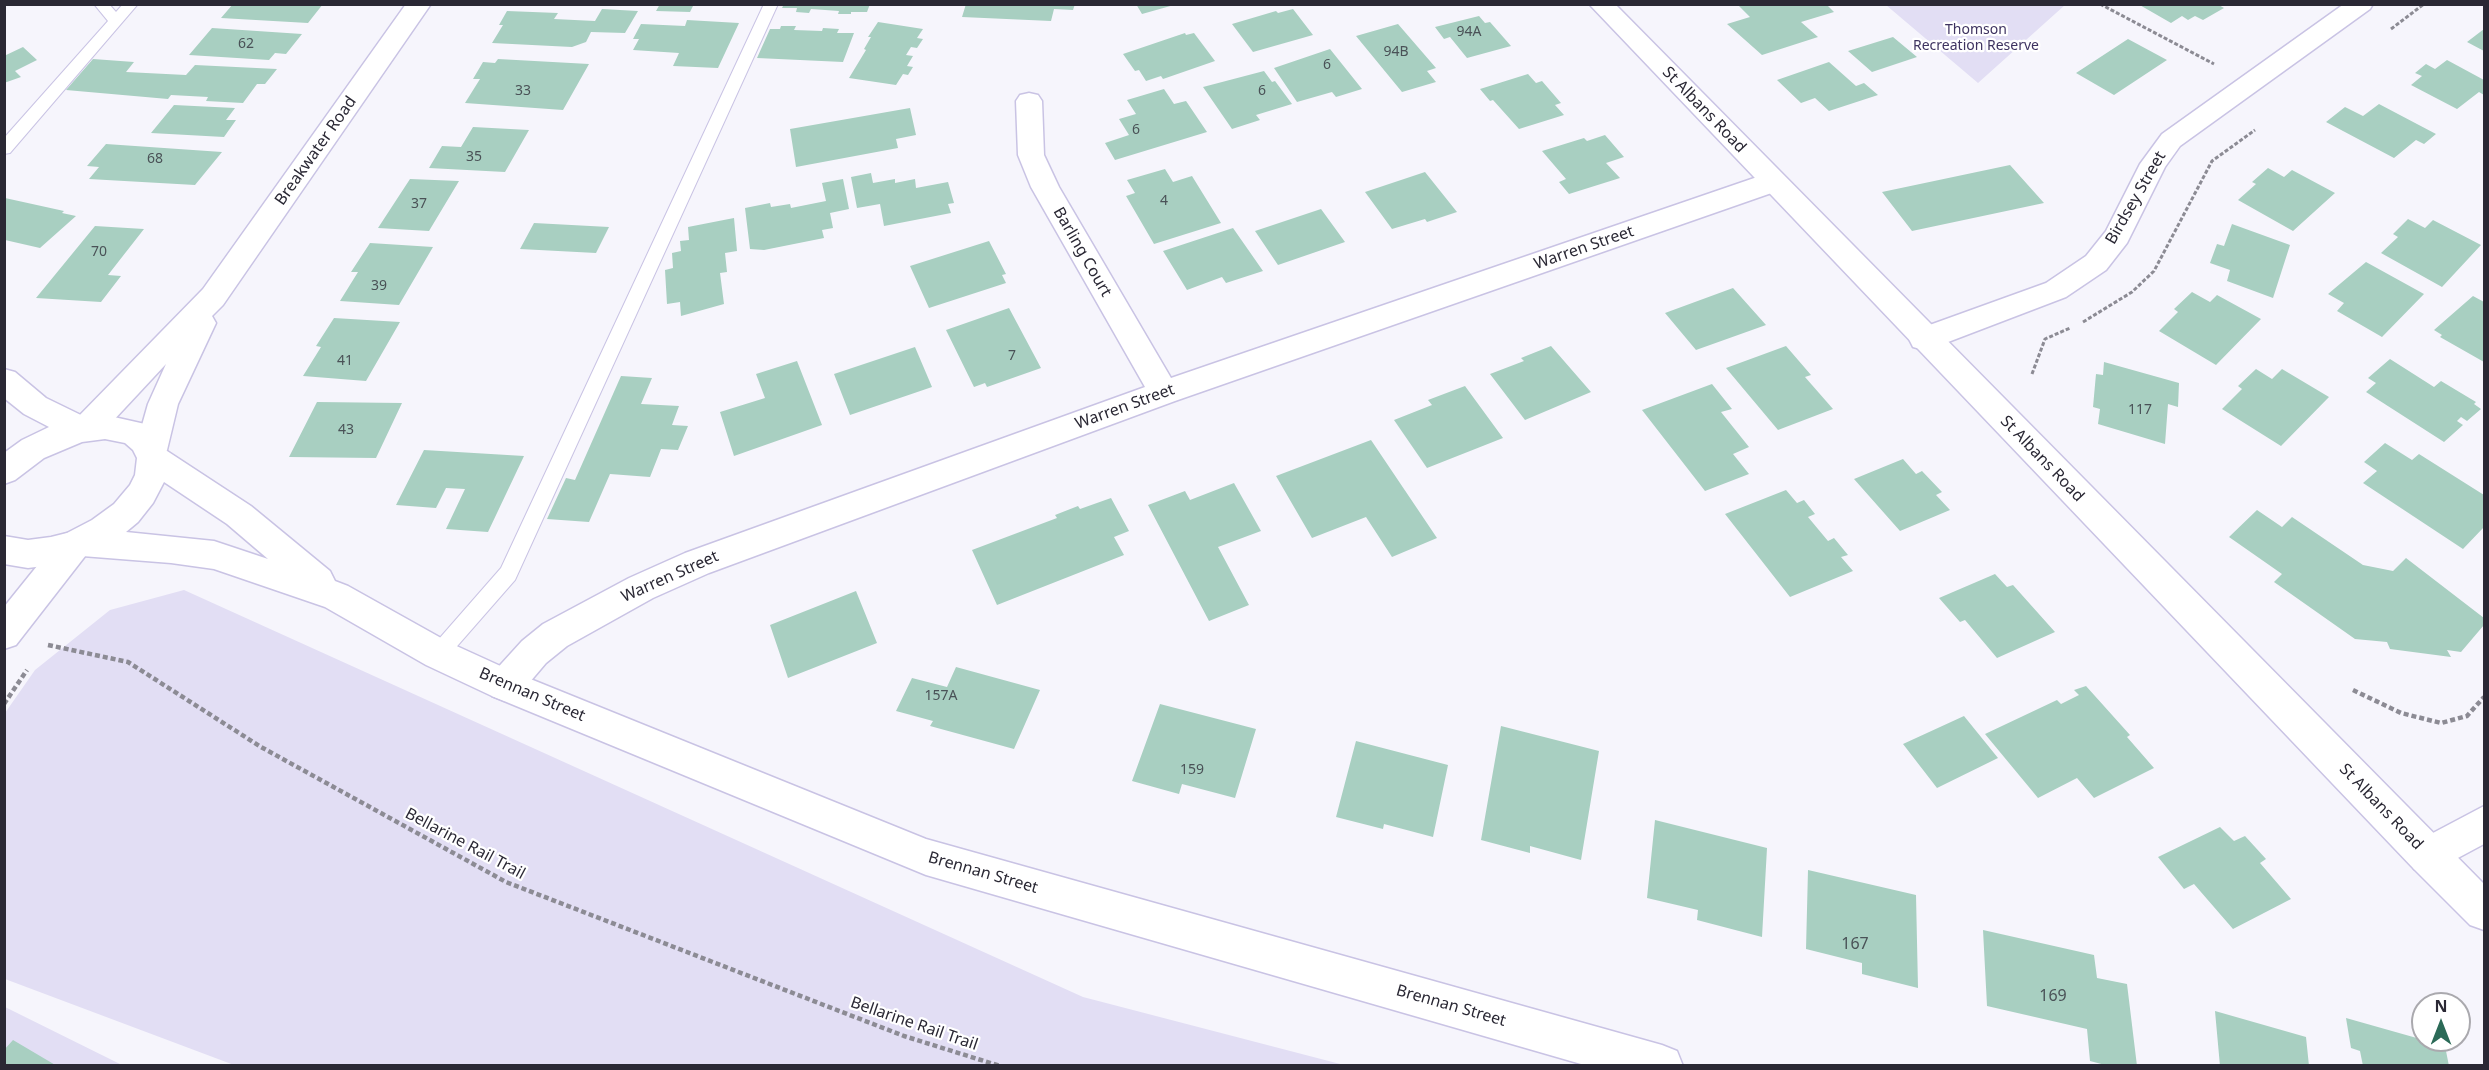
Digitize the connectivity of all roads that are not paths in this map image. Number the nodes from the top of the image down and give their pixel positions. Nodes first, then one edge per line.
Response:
1 (101, 4) edge
2 (131, 4) edge
3 (419, 4) edge
4 (771, 4) edge
5 (1601, 4) edge
6 (2361, 4) edge
7 (116, 22) junction
8 (1029, 101) dead end
9 (4, 149) edge
10 (1773, 182) junction
11 (213, 297) junction
12 (1924, 339) junction
13 (4, 380) edge
14 (1164, 393) junction
15 (84, 429) junction
16 (152, 454) junction
17 (4, 471) edge
18 (76, 543) junction
19 (4, 549) edge
20 (336, 596) junction
21 (4, 634) edge
22 (438, 654) junction
23 (505, 685) junction
24 (2484, 824) edge
25 (2428, 856) junction
26 (2484, 911) edge
27 (1662, 1065) edge

1 - 7 lane
2 - 7 lane
3 - 11 street, Breakwater Road
4 - 22 lane
5 - 10 street, St Albans Road
6 - 12 street, Birdsey Street
7 - 9 lane
8 - 14 street, Barling Court
10 - 12 street, St Albans Road
10 - 14 street, Warren Street
11 - 15 street, Breakwater Road
11 - 16 street, Breakwater Road
12 - 25 street, St Albans Road
13 - 15 street
14 - 23 street, Warren Street
15 - 16 street, Brennan Street
15 - 17 street
16 - 18 street, Breakwater Road
16 - 20 street, Brennan Street
18 - 19 street
18 - 20 street, Brennan Street
18 - 21 street
20 - 22 street, Brennan Street
22 - 23 street, Brennan Street
23 - 27 street, Brennan Street
24 - 25 street
25 - 26 street, St Albans Road

